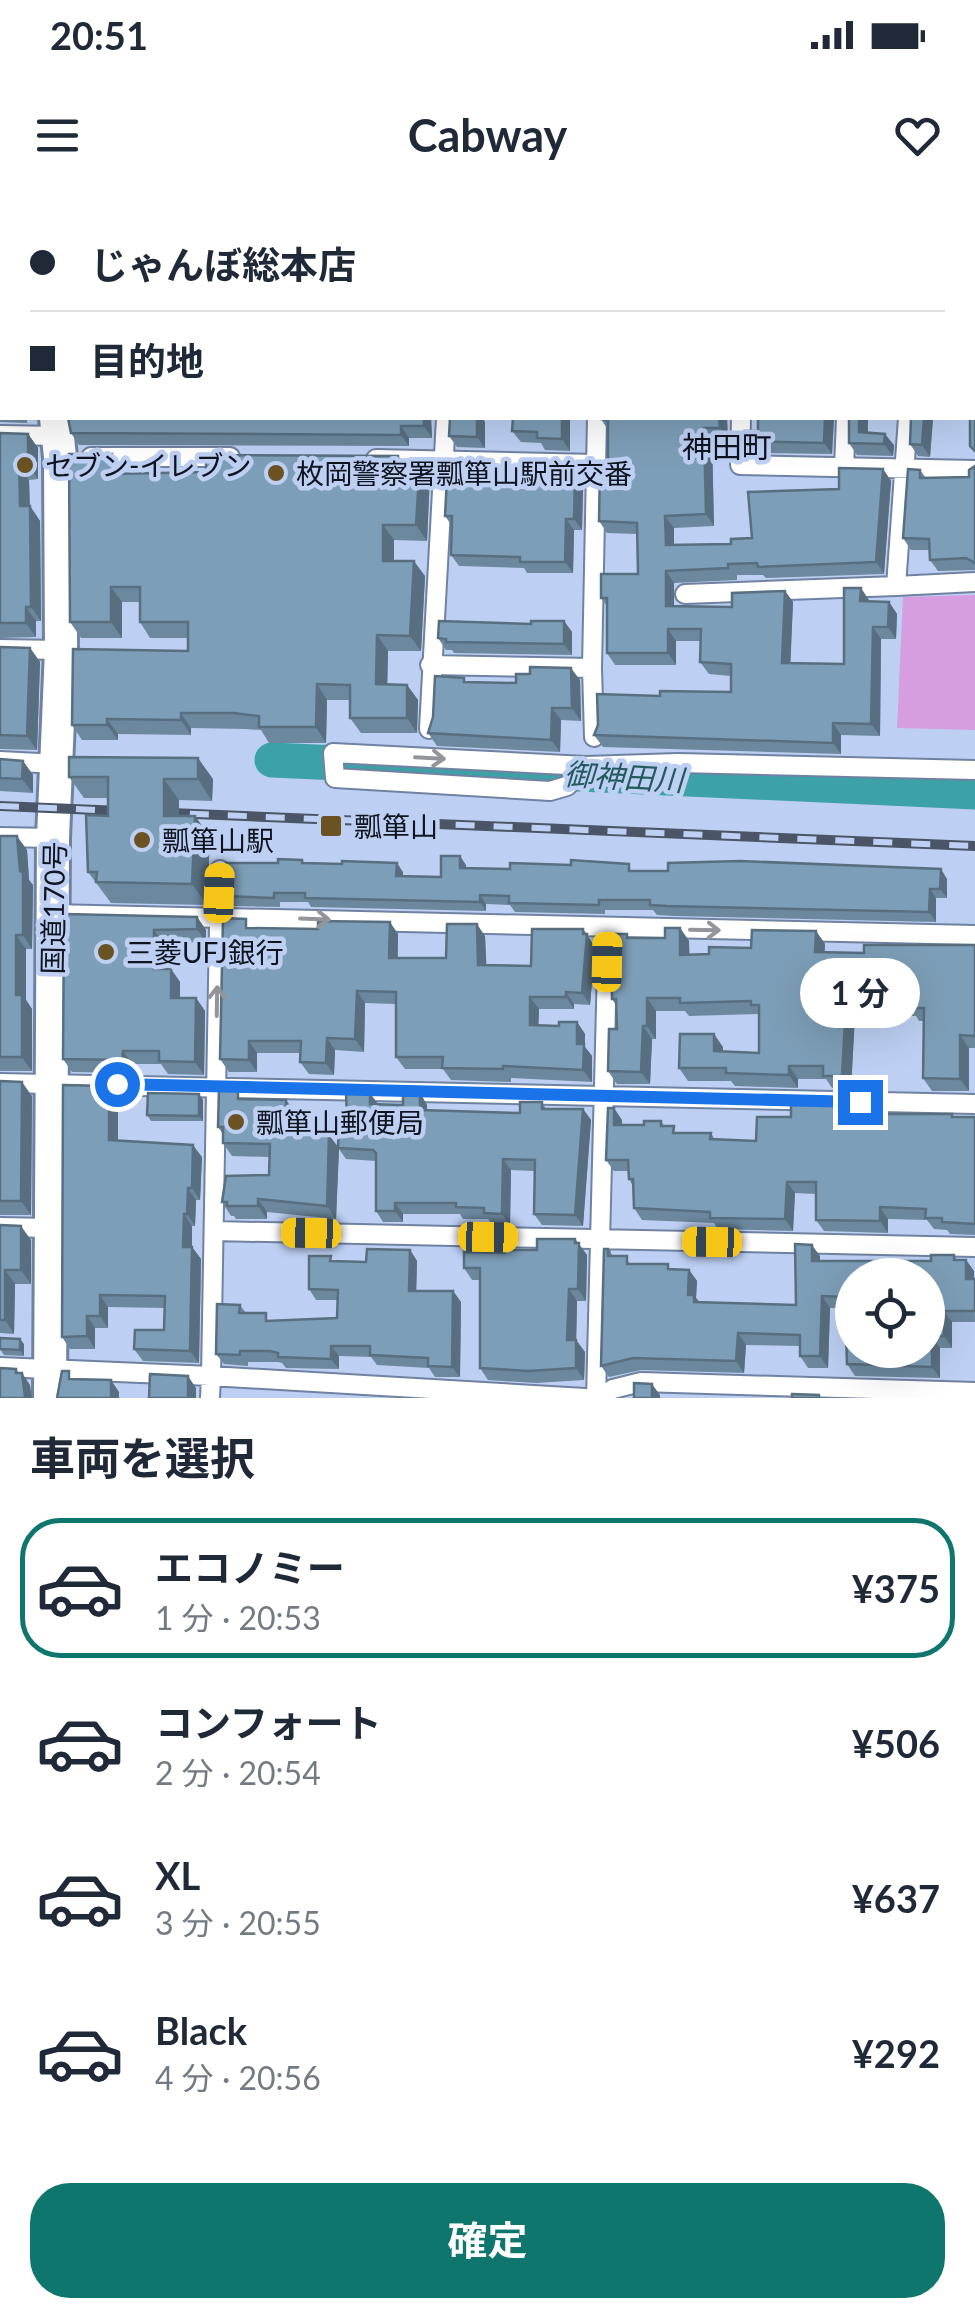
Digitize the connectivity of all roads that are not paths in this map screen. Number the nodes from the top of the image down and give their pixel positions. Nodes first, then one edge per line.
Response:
1 (446, 420) edge
2 (597, 420) edge
3 (741, 420) edge
4 (846, 420) edge
5 (908, 420) edge
6 (0, 435) edge
7 (51, 436) edge
8 (252, 458) edge
9 (348, 458) edge
10 (444, 459) junction
11 (596, 464) junction
12 (844, 468) junction
13 (904, 468) junction
14 (975, 470) edge
15 (975, 582) edge
16 (896, 586) junction
17 (685, 594) dead end
18 (0, 648) edge
19 (60, 650) junction
20 (430, 665) junction
21 (592, 668) junction
22 (429, 730) edge
23 (594, 737) edge
24 (0, 761) edge
25 (58, 764) junction
26 (584, 769) junction
27 (975, 770) edge
28 (0, 837) edge
29 (53, 838) junction
30 (220, 870) dead end
31 (52, 914) junction
32 (218, 916) junction
33 (608, 928) junction
34 (975, 935) edge
35 (0, 1082) edge
36 (51, 1082) junction
37 (216, 1086) junction
38 (604, 1096) junction
39 (975, 1104) edge
40 (0, 1227) edge
41 (49, 1228) junction
42 (214, 1231) junction
43 (600, 1240) junction
44 (975, 1247) edge
45 (0, 1368) edge
46 (211, 1376) junction
47 (50, 1383) edge
48 (975, 1392) edge
49 (605, 1396) edge
50 (210, 1398) edge
51 (585, 1398) edge

1 - 10 street
2 - 11 street
3 - 12 street
4 - 12 street
5 - 13 street
6 - 7 street
7 - 8 street
7 - 19 highway, 国道170号
9 - 10 street
10 - 11 street
10 - 20 street
11 - 21 street
12 - 13 street
13 - 14 street
13 - 16 street
15 - 16 street
16 - 17 street
18 - 19 street
19 - 25 highway, 国道170号
20 - 21 street
20 - 22 street
21 - 23 street
24 - 25 street
25 - 29 highway, 国道170号
26 -> 26 street
26 - 27 street
28 - 29 street
29 - 31 highway, 国道170号
30 - 32 street
31 - 32 street
31 - 36 highway, 国道170号
32 -> 33 street
37 -> 32 street
33 -> 34 street
33 - 38 street
35 - 36 street
36 - 37 street
36 - 41 highway, 国道170号
37 - 38 street
37 - 42 street
38 - 39 street
38 - 43 street
40 - 41 street
41 - 47 highway, 国道170号
42 - 43 street
42 - 46 street
43 - 44 street
43 - 49 street
45 - 47 street
46 - 47 street
46 - 50 street
46 - 51 street
48 - 49 street

